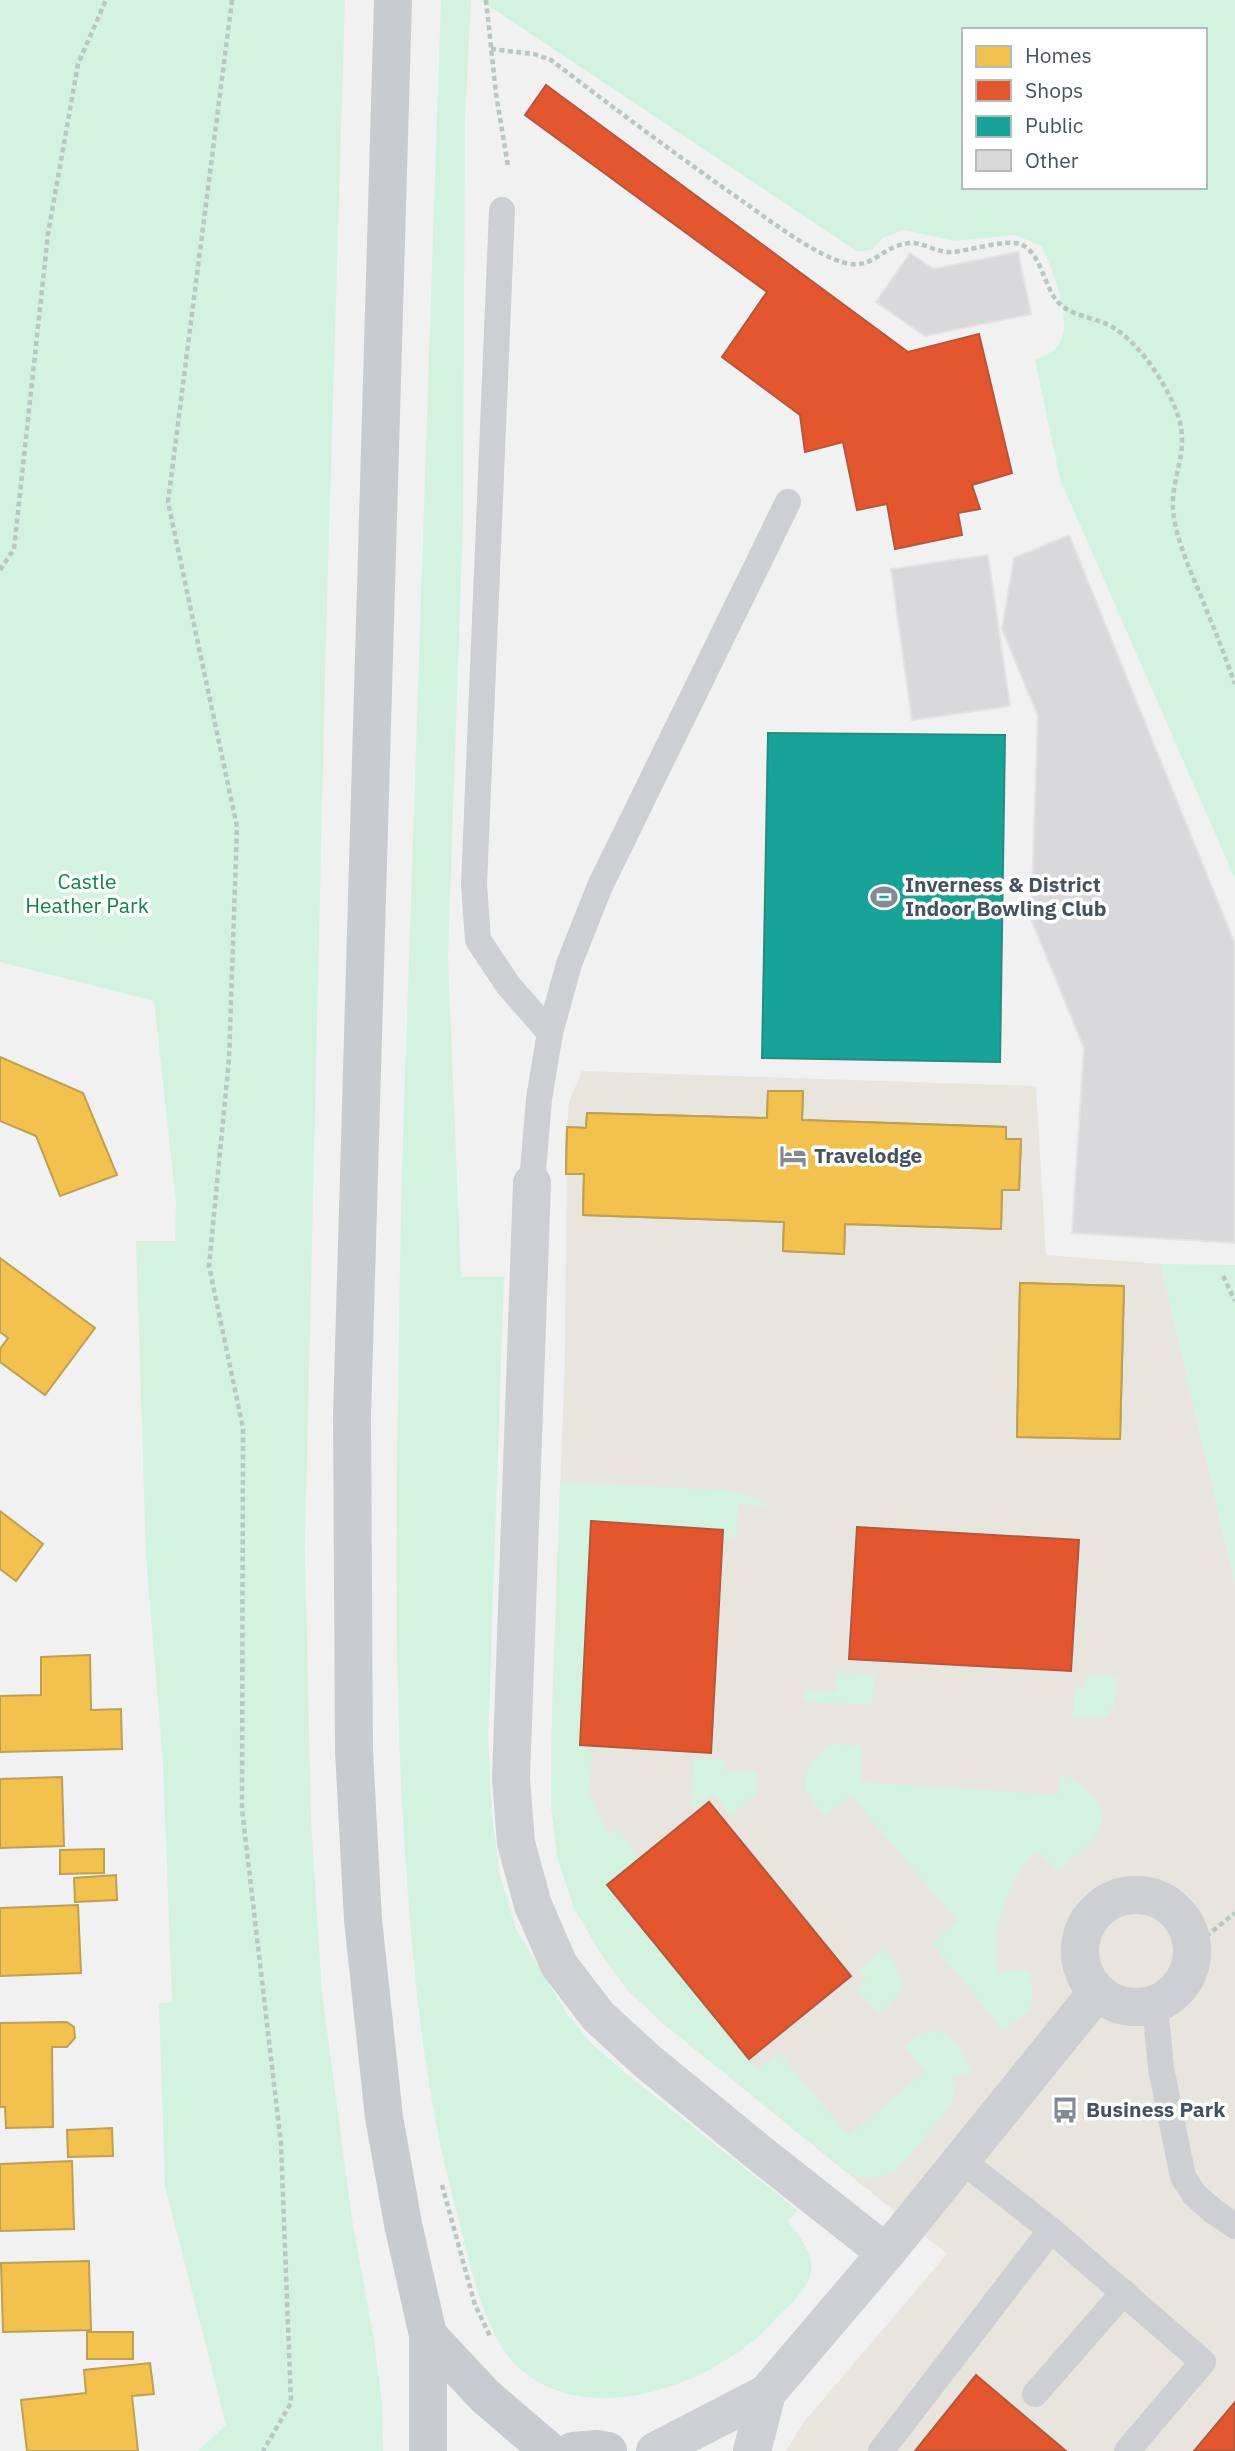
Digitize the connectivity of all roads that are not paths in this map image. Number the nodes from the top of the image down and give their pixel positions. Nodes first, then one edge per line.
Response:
1 (393, 0) edge
2 (502, 210) dead end
3 (788, 502) dead end
4 (550, 1033) junction
5 (532, 1183) joint
6 (1097, 1992) junction
7 (1155, 2004) junction
8 (961, 2160) junction
9 (1235, 2226) edge
10 (1051, 2230) junction
11 (886, 2253) junction
12 (1124, 2292) junction
13 (428, 2335) junction
14 (766, 2393) junction
15 (1035, 2394) dead end
16 (428, 2451) edge
17 (549, 2451) edge
18 (573, 2451) edge
19 (607, 2451) edge
20 (655, 2451) edge
21 (752, 2451) edge
22 (881, 2451) edge
23 (1127, 2451) edge

1 - 13 main road
2 - 4 lane
3 - 4 lane
4 - 5 lane
5 - 11 street
6 - 7 street
6 - 7 street
6 - 8 street
7 - 9 lane
8 - 10 lane
8 - 11 street
10 - 12 lane
10 - 22 lane
11 - 14 street
12 - 15 lane
12 - 23 lane
13 - 16 main road
13 - 17 main road
14 - 20 street
14 - 21 street
18 - 19 main road

